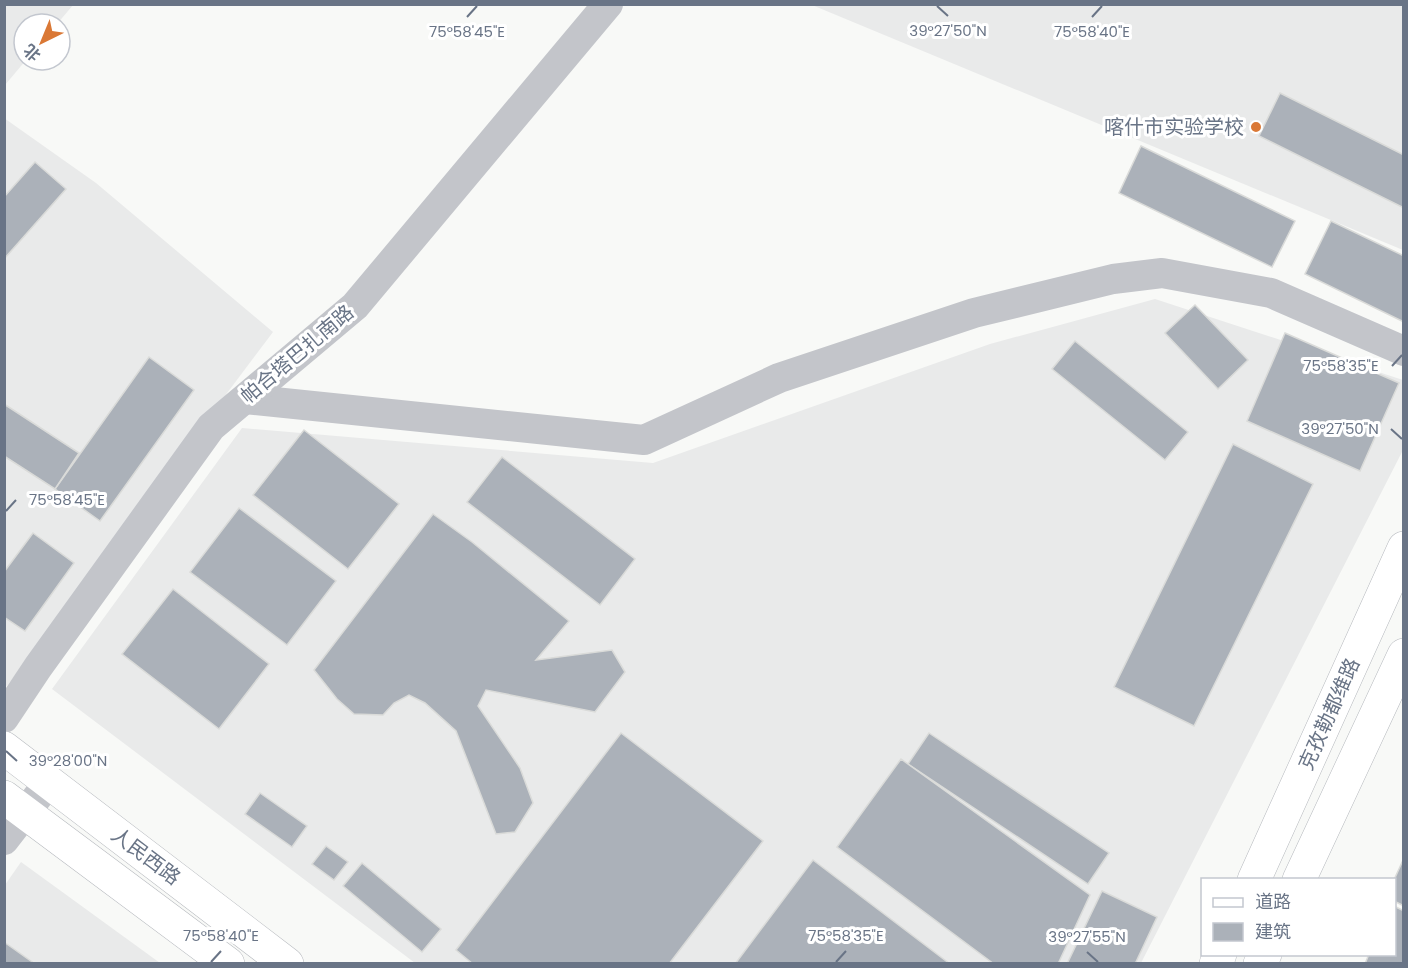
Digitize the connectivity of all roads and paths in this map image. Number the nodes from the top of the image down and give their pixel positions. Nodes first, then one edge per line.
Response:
1 (608, 4) edge
2 (1404, 351) edge
3 (245, 399) junction
4 (1404, 548) edge
5 (1404, 655) edge
6 (4, 718) edge
7 (4, 748) edge
8 (49, 782) junction
9 (15, 805) edge
10 (4, 840) edge
11 (1254, 878) edge
12 (1299, 878) edge
13 (228, 963) edge
14 (287, 963) edge

1 - 3 street, 帕合塔巴扎南路
2 - 3 street
3 - 6 street, 帕合塔巴扎南路
4 - 11 main road, 克孜勒都维路
5 - 12 main road
7 - 8 main road, 人民西路
8 - 9 street
8 - 14 main road, 人民西路
9 - 10 street
9 - 13 main road, 人民西路

